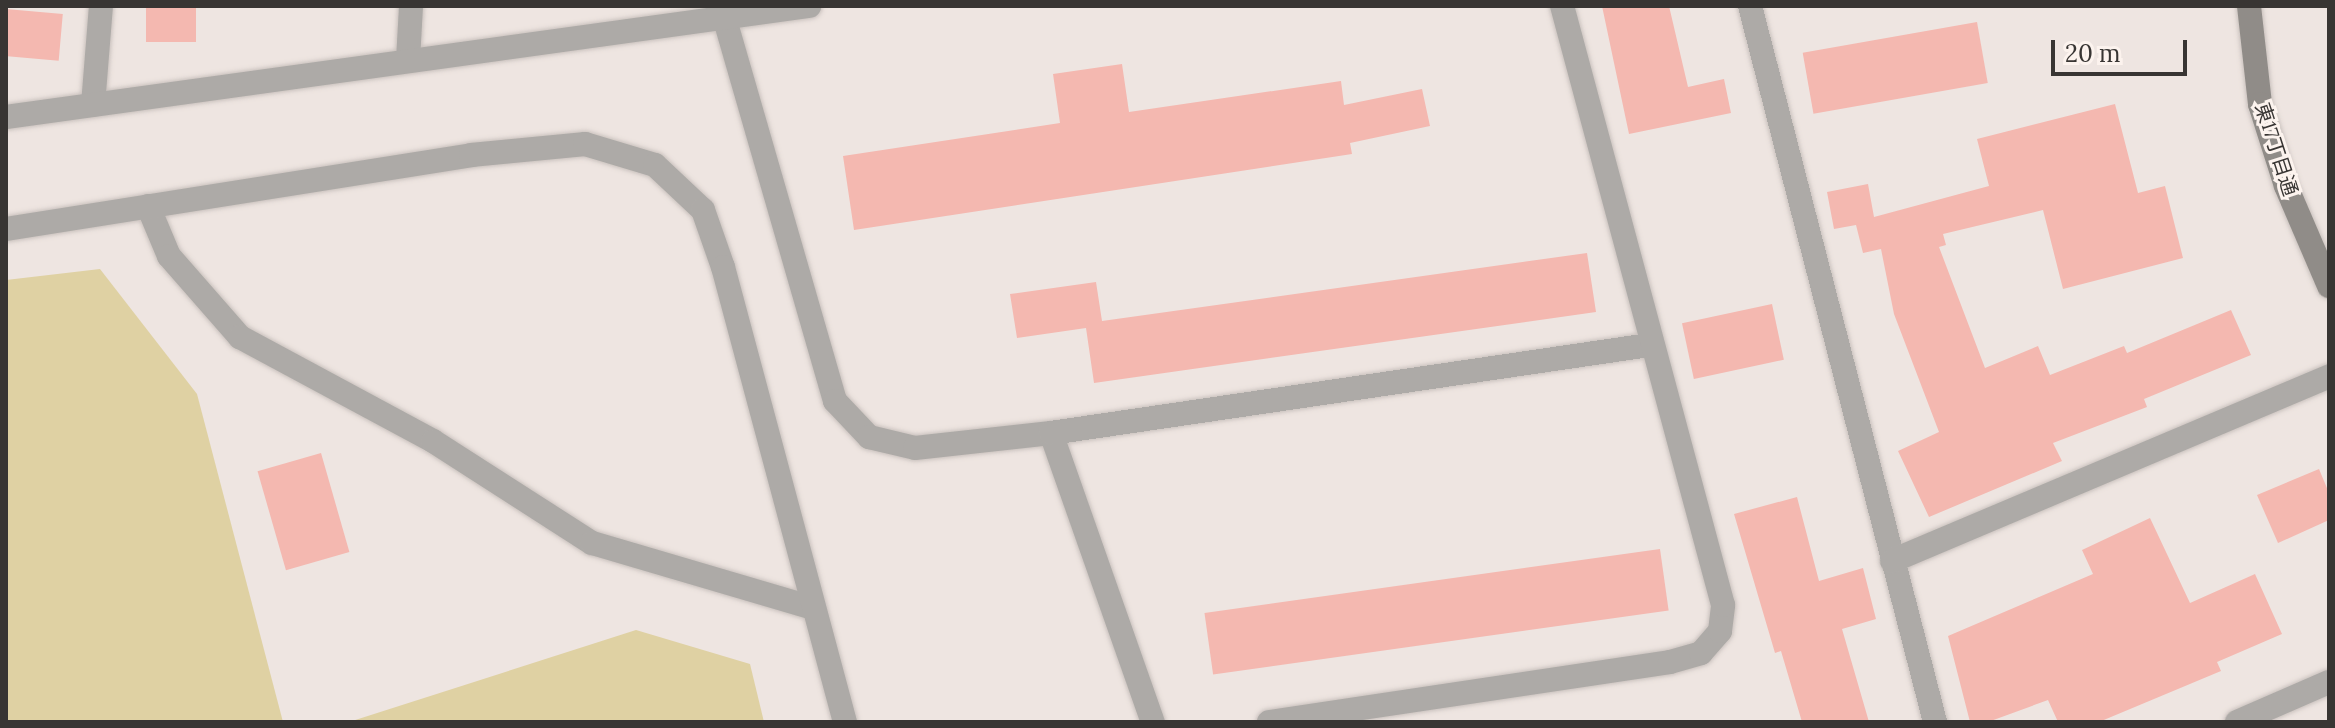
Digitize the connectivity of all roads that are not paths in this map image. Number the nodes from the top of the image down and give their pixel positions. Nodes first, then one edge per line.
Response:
1 (101, 6) edge
2 (411, 6) edge
3 (809, 6) edge
4 (1562, 6) edge
5 (1750, 6) edge
6 (2249, 6) edge
7 (722, 12) edge
8 (408, 60) junction
9 (93, 105) junction
10 (6, 117) edge
11 (148, 206) junction
12 (6, 229) edge
13 (2329, 286) edge
14 (1649, 345) junction
15 (2329, 376) edge
16 (1051, 433) junction
17 (1892, 561) junction
18 (813, 608) junction
19 (2329, 682) edge
20 (845, 722) edge
21 (1153, 722) edge
22 (1269, 722) edge
23 (1935, 722) edge
24 (2237, 722) edge

1 - 9 street
2 - 8 street
3 - 7 street
4 - 14 street
5 - 17 street
6 - 13 street, 東17丁目通
7 - 8 street
7 - 16 street
8 - 9 street
9 - 10 street
11 - 12 street
11 - 18 street
11 - 18 street
14 - 16 street
14 - 22 street
15 - 17 street
16 - 21 street
17 - 23 street
18 - 20 street
19 - 24 street

